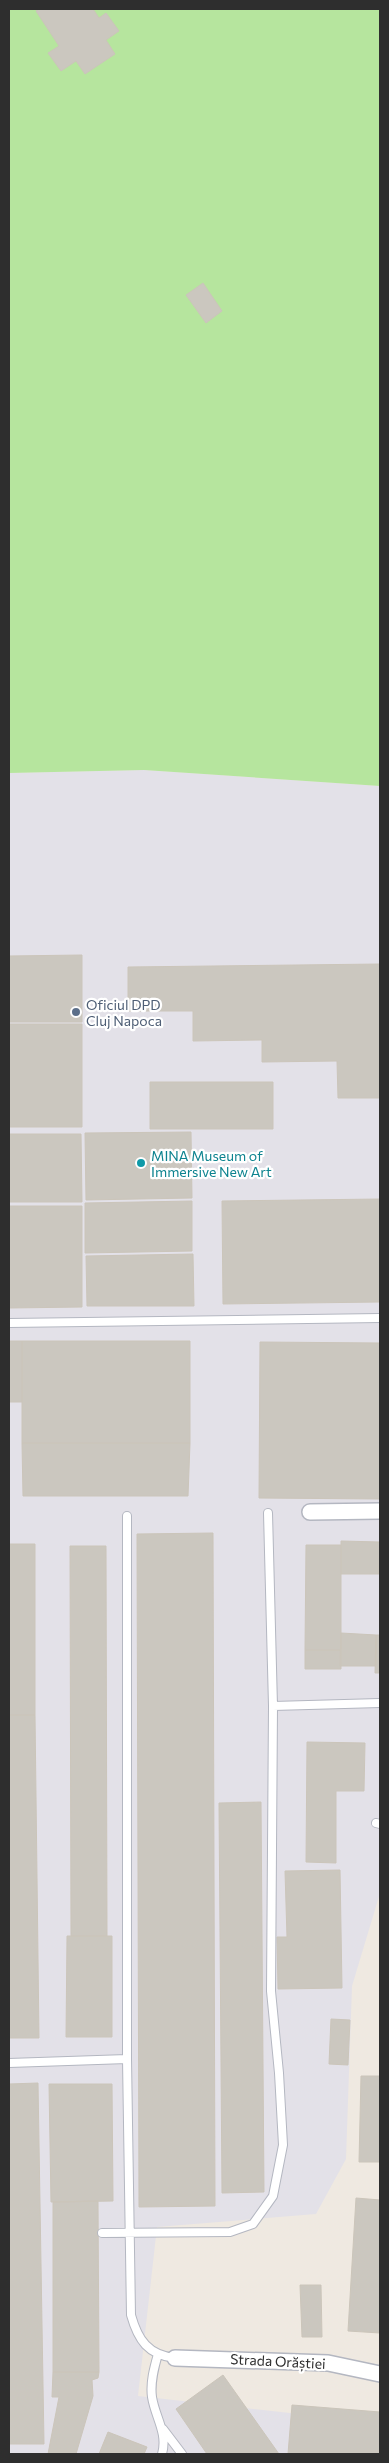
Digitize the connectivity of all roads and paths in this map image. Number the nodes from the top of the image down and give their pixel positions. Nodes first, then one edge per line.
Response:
1 (380, 1318) edge
2 (9, 1323) edge
3 (380, 1511) edge
4 (310, 1512) dead end
5 (268, 1513) dead end
6 (127, 1516) dead end
7 (380, 1703) edge
8 (273, 1706) junction
9 (127, 2059) junction
10 (9, 2063) edge
11 (102, 2233) dead end
12 (130, 2233) junction
13 (158, 2354) junction
14 (175, 2358) joint
15 (380, 2374) edge
16 (162, 2428) junction
17 (162, 2454) edge
18 (182, 2454) edge

1 - 2 lane
3 - 4 street
5 - 8 lane
6 - 9 lane
7 - 8 lane
8 - 12 lane
9 - 10 lane
9 - 12 lane
11 - 12 lane
12 - 13 lane
13 - 14 lane
13 - 16 lane
14 - 15 street, Strada Orăștiei
16 - 17 lane
16 - 18 lane

